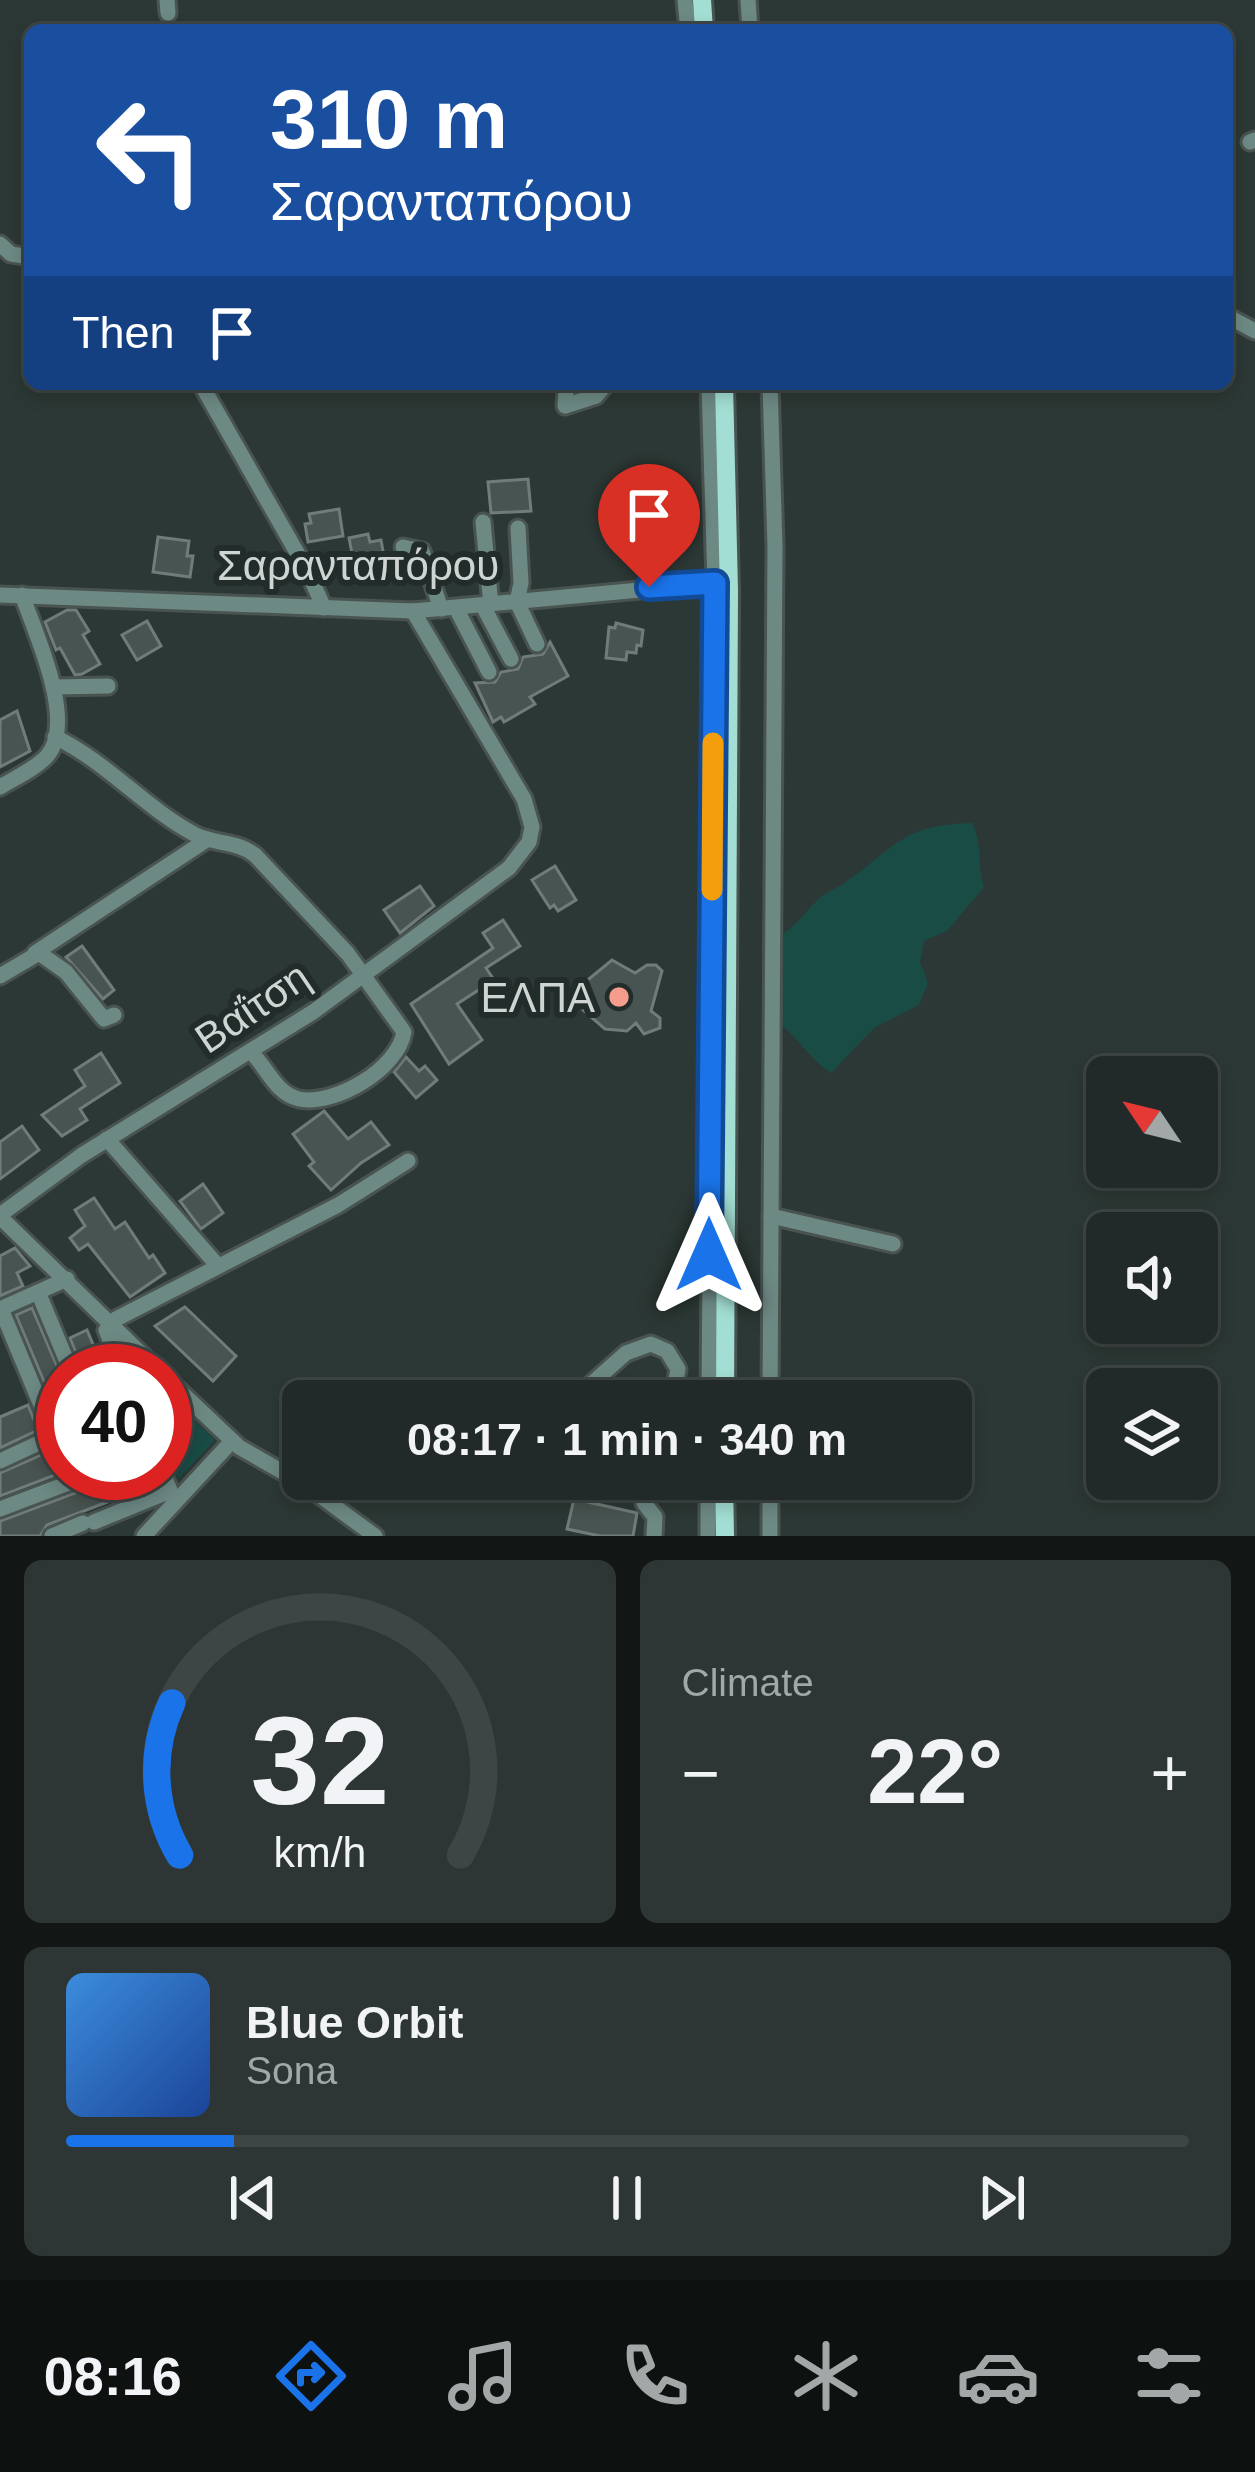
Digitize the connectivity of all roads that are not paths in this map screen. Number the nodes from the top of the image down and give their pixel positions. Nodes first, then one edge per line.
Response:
1 (204, 390) edge
2 (566, 390) dead end
3 (601, 390) edge
4 (710, 390) edge
5 (724, 390) edge
6 (770, 390) edge
7 (483, 522) dead end
8 (518, 528) dead end
9 (403, 547) dead end
10 (520, 566) junction
11 (715, 583) junction
12 (491, 584) junction
13 (0, 595) edge
14 (22, 595) junction
15 (517, 602) junction
16 (487, 605) junction
17 (324, 608) junction
18 (449, 608) junction
19 (413, 610) junction
20 (537, 644) dead end
21 (511, 659) dead end
22 (489, 672) dead end
23 (109, 686) dead end
24 (53, 687) junction
25 (56, 737) junction
26 (0, 787) edge
27 (208, 839) junction
28 (34, 953) junction
29 (364, 974) junction
30 (0, 976) edge
31 (114, 1015) dead end
32 (252, 1053) junction
33 (107, 1139) junction
34 (408, 1161) dead end
35 (0, 1216) edge
36 (771, 1216) junction
37 (893, 1244) dead end
38 (218, 1265) junction
39 (67, 1280) junction
40 (38, 1292) junction
41 (0, 1309) edge
42 (110, 1323) junction
43 (60, 1344) edge
44 (111, 1344) edge
45 (131, 1344) edge
46 (596, 1380) edge
47 (675, 1380) edge
48 (709, 1380) edge
49 (725, 1380) edge
50 (770, 1380) edge
51 (36, 1394) edge
52 (192, 1403) edge
53 (232, 1441) junction
54 (36, 1444) edge
55 (0, 1461) edge
56 (192, 1479) edge
57 (36, 1493) edge
58 (163, 1500) edge
59 (171, 1500) edge
60 (707, 1500) edge
61 (724, 1500) edge
62 (770, 1500) edge
63 (644, 1503) dead end
64 (0, 1509) edge
65 (52, 1536) edge
66 (144, 1536) edge
67 (375, 1536) edge
68 (654, 1536) edge
69 (708, 1536) edge
70 (724, 1536) edge
71 (770, 1536) edge

1 - 17 street
2 - 3 street
4 - 11 street
5 - 49 main road
6 - 36 street
7 - 12 street
8 - 10 street
9 - 18 street
10 - 12 street
10 - 15 street
11 - 15 street, Σαρανταπόρου
11 - 48 street
12 - 16 street
13 - 14 street, Σαρανταπόρου
14 - 17 street, Σαρανταπόρου
14 - 24 street
15 - 16 street, Σαρανταπόρου
15 - 20 street
16 - 18 street, Σαρανταπόρου
16 - 21 street
17 - 19 street, Σαρανταπόρου
18 - 19 street, Σαρανταπόρου
18 - 22 street
19 - 29 street, Βαΐτση
23 - 24 street
24 - 25 street
25 - 26 street
25 - 27 street
27 - 28 street
27 - 29 street
28 - 30 street
28 - 31 street
29 - 32 street, Βαΐτση
29 - 32 street
32 - 33 street, Βαΐτση
33 - 35 street, Βαΐτση
33 - 38 street
34 - 38 street
35 - 39 street
36 - 37 street
36 - 50 street
38 - 42 street
39 - 40 street
39 - 42 street
40 - 41 street
40 - 43 street
41 - 51 street
42 - 44 street
42 - 45 street
46 - 47 street
52 - 53 street
53 - 56 street
53 - 67 street
54 - 55 street
57 - 64 street
58 - 65 street
59 - 66 street
60 - 69 street
61 - 70 main road
62 - 71 street
63 - 68 street

